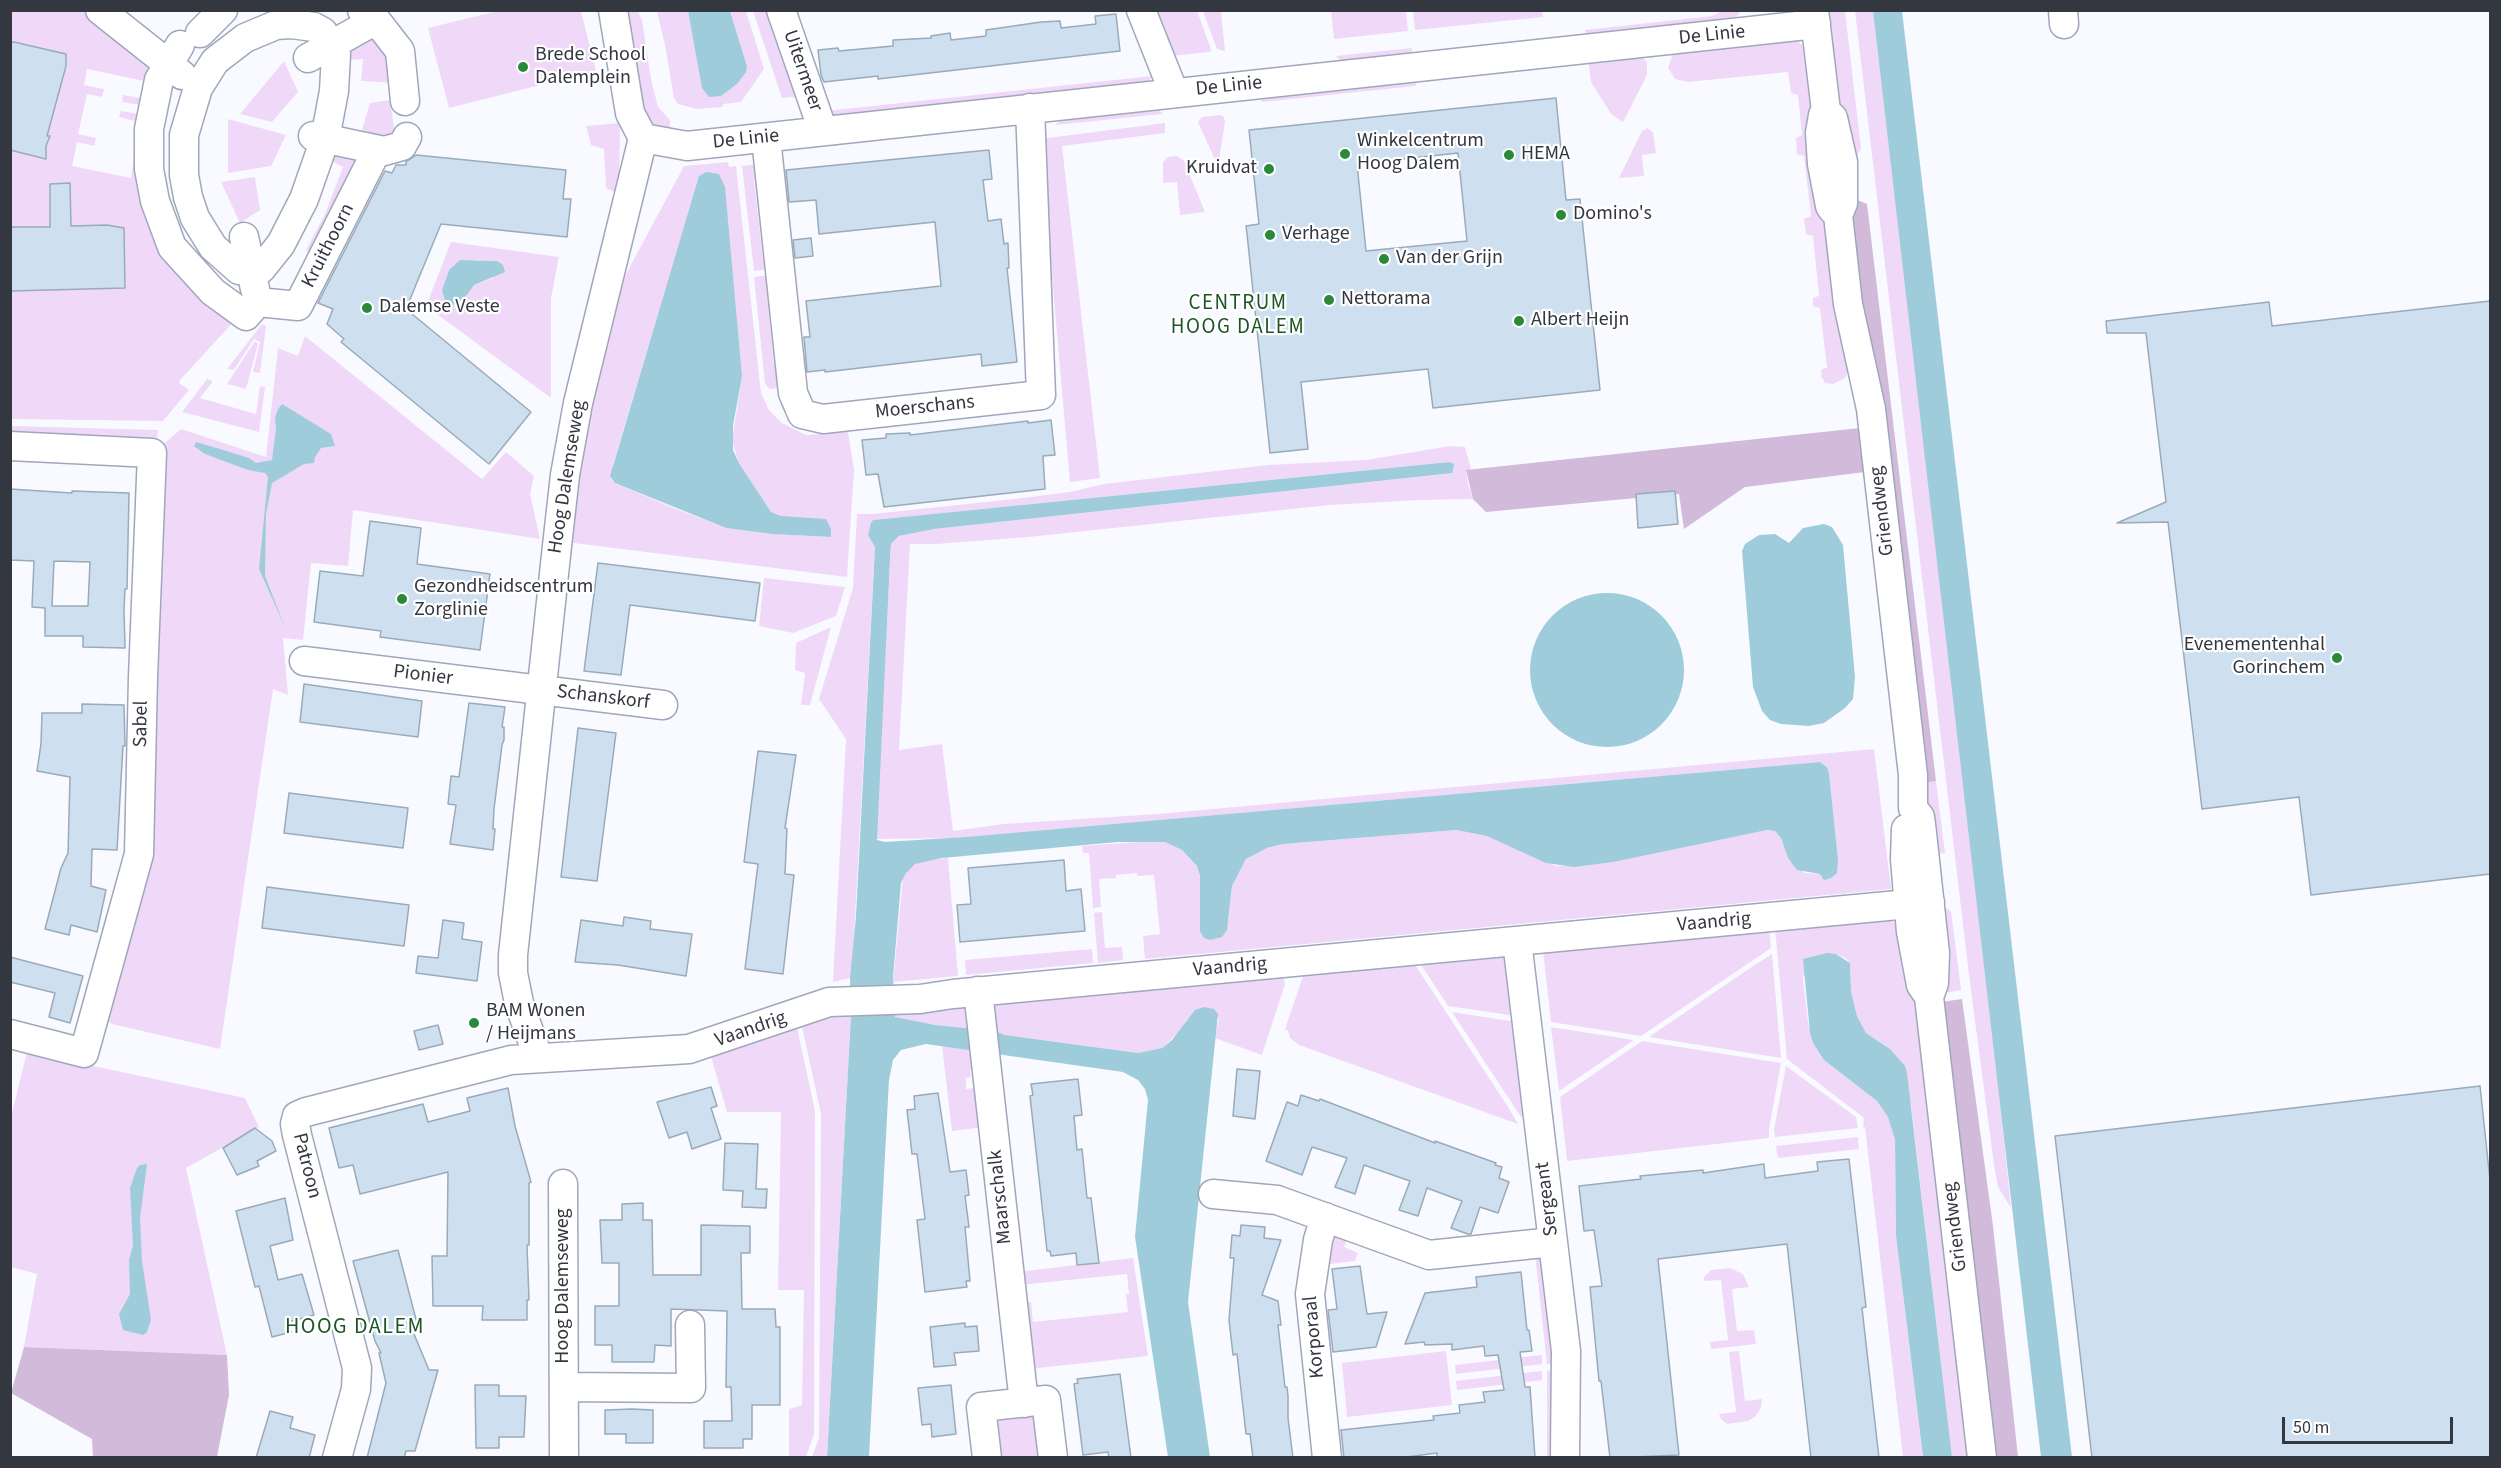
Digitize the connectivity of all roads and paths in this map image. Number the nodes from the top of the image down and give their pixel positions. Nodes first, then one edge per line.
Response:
1 (100, 10) edge
2 (613, 10) edge
3 (781, 10) edge
4 (1142, 10) edge
5 (369, 15) edge
6 (1815, 17) edge
7 (1750, 21) edge
8 (196, 33) edge
9 (320, 51) junction
10 (198, 88) junction
11 (1174, 93) junction
12 (405, 101) dead end
13 (1030, 108) junction
14 (823, 131) junction
15 (407, 137) dead end
16 (319, 138) junction
17 (643, 138) junction
18 (766, 138) junction
19 (377, 150) junction
20 (244, 237) dead end
21 (251, 272) junction
22 (249, 313) junction
23 (10, 446) edge
24 (303, 661) dead end
25 (542, 691) junction
26 (663, 705) dead end
27 (1919, 903) junction
28 (1517, 941) junction
29 (979, 1002) junction
30 (10, 1034) edge
31 (538, 1057) junction
32 (563, 1184) dead end
33 (1213, 1194) dead end
34 (1324, 1217) junction
35 (1552, 1242) junction
36 (690, 1325) dead end
37 (564, 1388) junction
38 (1024, 1403) junction
39 (337, 1458) edge
40 (564, 1458) edge
41 (987, 1458) edge
42 (1053, 1458) edge
43 (1327, 1458) edge
44 (1565, 1458) edge
45 (1982, 1458) edge

1 - 8 street
2 - 17 street
3 - 14 street, Uitermeer
4 - 11 street
5 - 9 street
5 - 12 street
6 - 7 street, De Linie
6 - 27 street, Griendweg
7 - 11 street, De Linie
8 - 10 street
8 - 22 street
9 - 10 street
9 - 16 street
10 - 21 street
11 - 13 street, De Linie
13 - 14 street, De Linie
13 - 18 street, Moerschans
14 - 18 street, De Linie
15 - 19 street
16 - 19 street
16 - 21 street
17 - 18 street, De Linie
17 - 25 street, Hoog Dalemseweg
19 - 22 street, Kruithoorn
20 - 21 street
21 - 22 street
23 - 30 street, Sabel
24 - 25 street, Pionier
25 - 26 street, Schanskorf
25 - 31 street, Hoog Dalemseweg
27 - 28 street, Vaandrig
27 - 45 street, Griendweg
28 - 29 street, Vaandrig
28 - 35 street, Sergeant
29 - 31 street, Vaandrig
29 - 38 street, Maarschalk
31 - 39 street, Patroon
32 - 37 street, Hoog Dalemseweg
33 - 34 street
34 - 35 street
34 - 43 street, Korporaal
35 - 44 street, Sergeant
36 - 37 street, Hoog Dalemseweg
37 - 40 street, Hoog Dalemseweg
38 - 41 street
38 - 42 street

